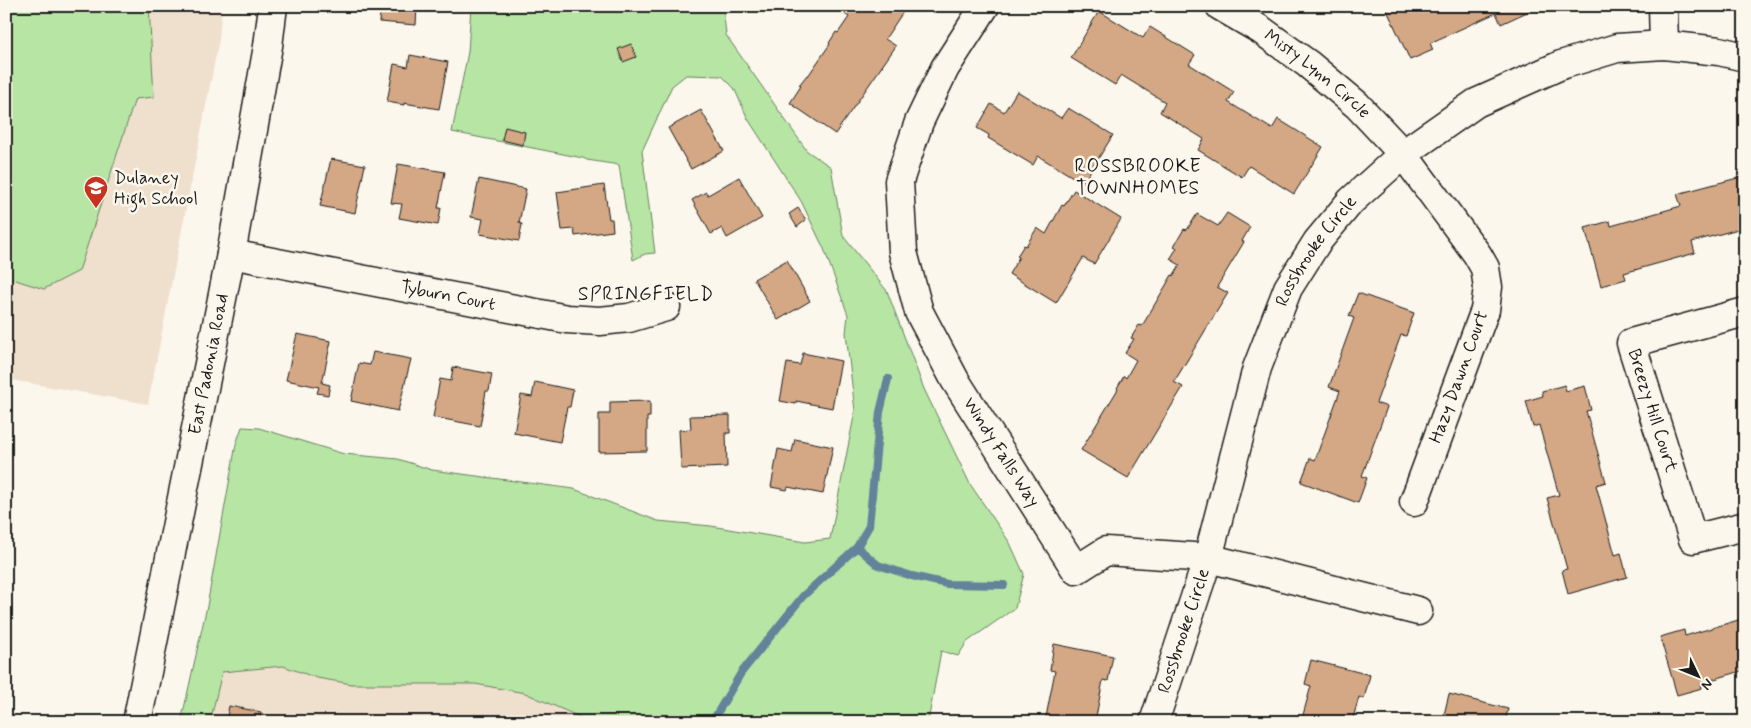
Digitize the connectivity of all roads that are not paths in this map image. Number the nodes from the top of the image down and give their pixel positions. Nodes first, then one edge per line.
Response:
1 (273, 6) edge
2 (984, 6) edge
3 (1220, 6) edge
4 (1663, 6) edge
5 (1664, 45) junction
6 (1745, 57) edge
7 (1403, 154) junction
8 (231, 254) junction
9 (666, 307) dead end
10 (1745, 312) edge
11 (1414, 502) dead end
12 (1745, 526) edge
13 (1208, 558) junction
14 (1418, 611) dead end
15 (137, 722) edge
16 (1154, 722) edge

1 - 8 street, East Padonia Road
2 - 13 street, Windy Falls Way
3 - 7 street, Misty Lynn Circle
4 - 5 street
5 - 6 street, Rossbrooke Circle
5 - 7 street, Rossbrooke Circle
7 - 11 street, Hazy Dawn Court
7 - 13 street, Rossbrooke Circle
8 - 9 street, Tyburn Court
8 - 15 street, East Padonia Road
10 - 12 street, Breezy Hill Court
13 - 14 street, Windy Falls Way
13 - 16 street, Rossbrooke Circle

